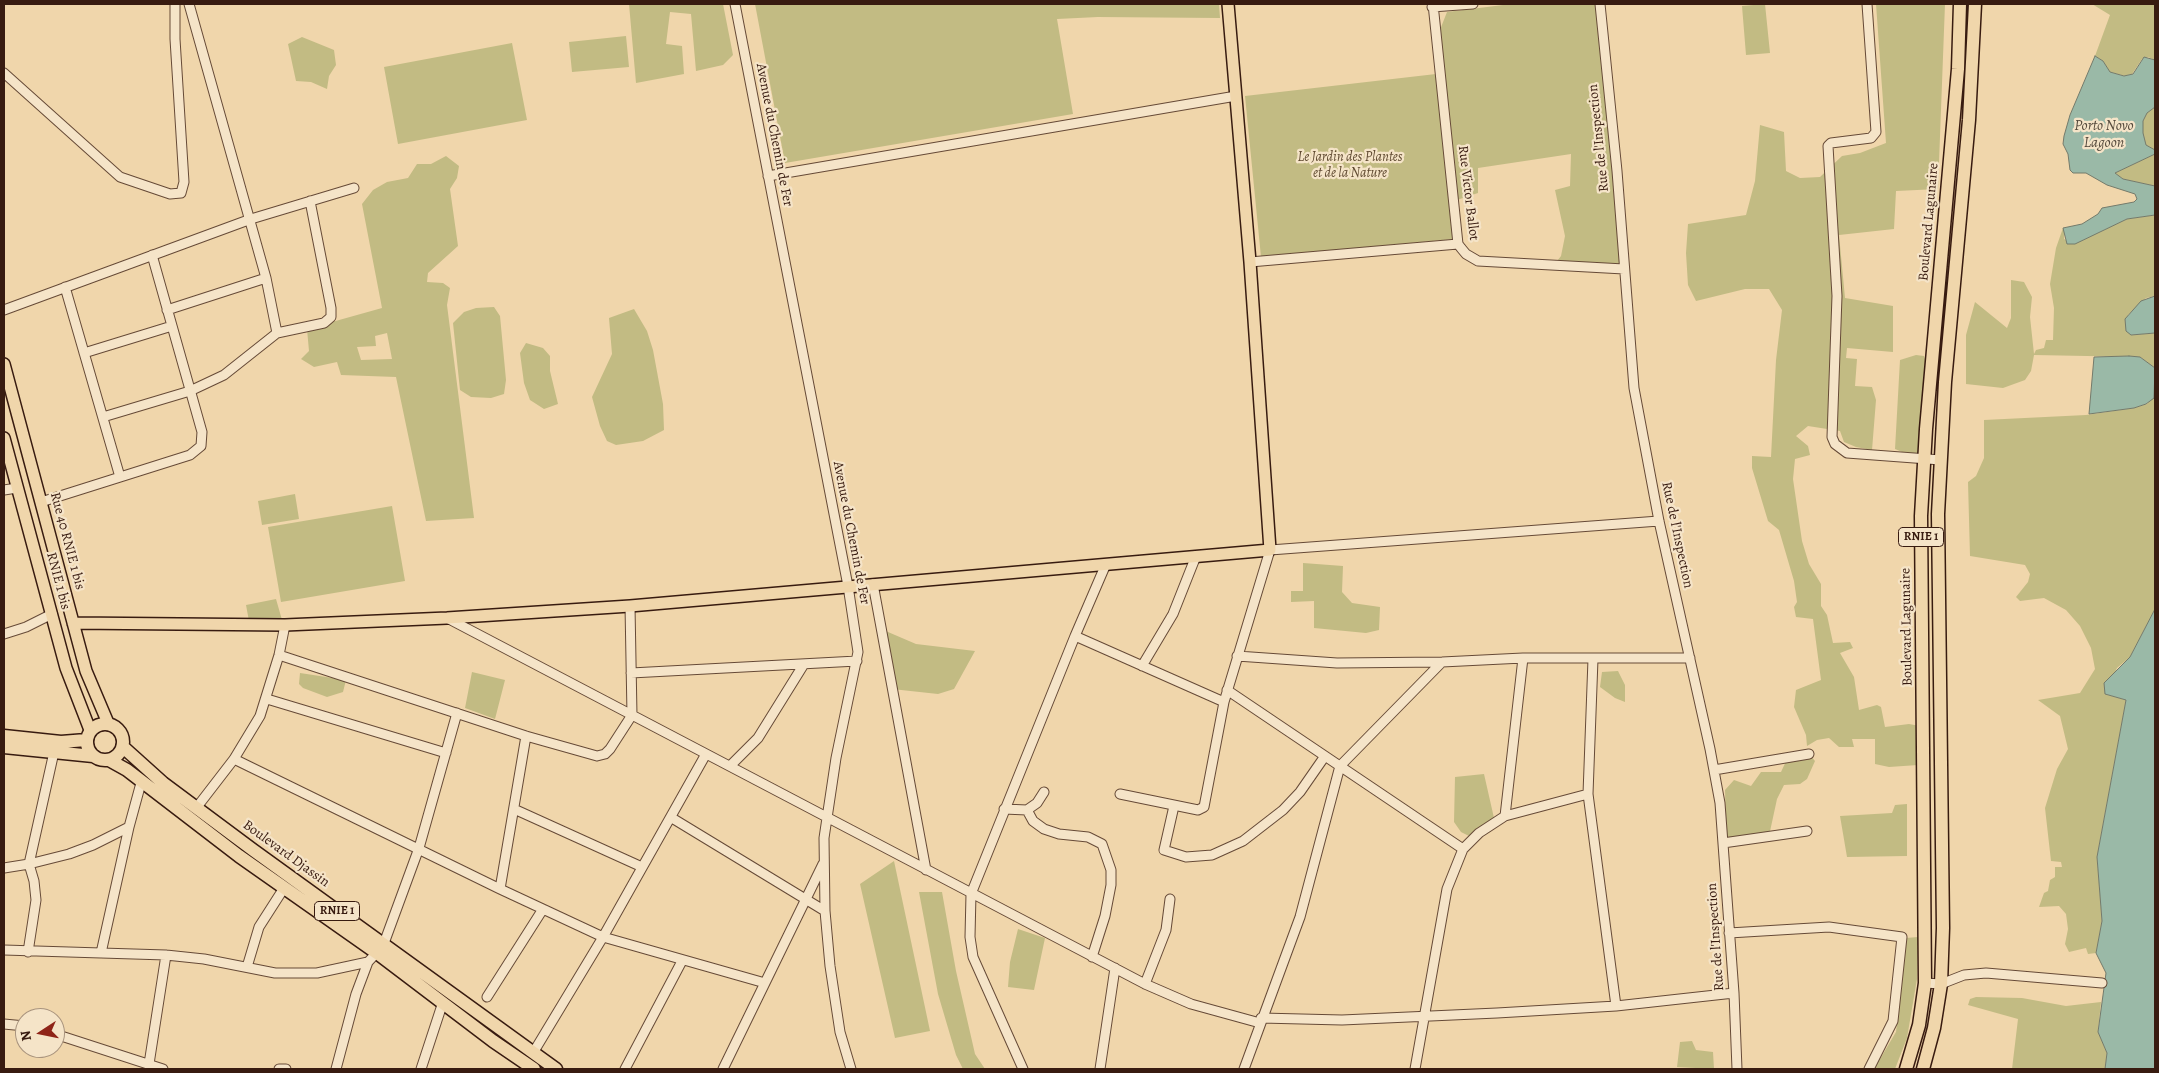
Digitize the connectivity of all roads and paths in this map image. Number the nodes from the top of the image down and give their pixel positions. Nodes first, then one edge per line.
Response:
1 (175, 4) edge
2 (189, 4) edge
3 (735, 4) edge
4 (1228, 4) edge
5 (1473, 4) edge
6 (1600, 4) edge
7 (1868, 4) edge
8 (1960, 4) edge
9 (1975, 4) edge
10 (1432, 6) edge
11 (4, 73) edge
12 (1236, 96) junction
13 (768, 176) junction
14 (354, 188) dead end
15 (310, 201) junction
16 (251, 219) junction
17 (1458, 244) junction
18 (152, 255) junction
19 (1250, 262) junction
20 (1624, 269) junction
21 (266, 278) junction
22 (65, 287) junction
23 (4, 310) edge
24 (167, 310) junction
25 (172, 326) junction
26 (277, 333) junction
27 (84, 353) junction
28 (4, 364) edge
29 (190, 391) junction
30 (103, 417) junction
31 (4, 438) edge
32 (1924, 458) junction
33 (1941, 460) junction
34 (120, 477) junction
35 (17, 488) junction
36 (4, 490) edge
37 (41, 502) junction
38 (1659, 521) junction
39 (1270, 550) junction
40 (1196, 556) junction
41 (1106, 564) junction
42 (873, 584) junction
43 (848, 586) junction
44 (630, 606) junction
45 (52, 614) junction
46 (446, 618) junction
47 (73, 623) junction
48 (285, 625) junction
49 (4, 634) edge
50 (1075, 636) junction
51 (279, 655) junction
52 (1237, 656) junction
53 (1523, 658) junction
54 (1690, 658) junction
55 (1593, 659) junction
56 (857, 661) junction
57 (1442, 662) junction
58 (804, 664) junction
59 (1142, 666) junction
60 (631, 673) junction
61 (1227, 690) junction
62 (267, 699) junction
63 (1224, 702) junction
64 (457, 713) junction
65 (632, 715) junction
66 (108, 723) junction
67 (88, 735) junction
68 (4, 736) edge
69 (526, 736) junction
70 (4, 747) edge
71 (123, 747) junction
72 (54, 752) junction
73 (446, 753) junction
74 (706, 754) junction
75 (1809, 754) dead end
76 (93, 756) junction
77 (1326, 756) junction
78 (234, 759) junction
79 (109, 760) junction
80 (730, 766) junction
81 (1340, 766) junction
82 (1714, 770) junction
83 (141, 783) junction
84 (1044, 792) dead end
85 (1120, 794) dead end
86 (1588, 794) junction
87 (1174, 806) junction
88 (197, 807) junction
89 (514, 809) junction
90 (1004, 809) junction
91 (1027, 810) junction
92 (826, 816) junction
93 (1504, 816) junction
94 (672, 818) junction
95 (128, 827) junction
96 (1807, 831) dead end
97 (1723, 843) junction
98 (419, 848) junction
99 (1463, 849) junction
100 (824, 862) junction
101 (29, 864) junction
102 (642, 867) junction
103 (4, 868) edge
104 (926, 870) junction
105 (284, 888) junction
106 (500, 889) junction
107 (971, 894) junction
108 (806, 899) junction
109 (1170, 899) dead end
110 (543, 909) junction
111 (826, 911) junction
112 (1729, 934) junction
113 (603, 937) junction
114 (4, 950) edge
115 (28, 952) junction
116 (101, 953) junction
117 (166, 954) junction
118 (376, 954) junction
119 (1092, 956) junction
120 (682, 961) junction
121 (247, 967) junction
122 (1115, 968) junction
123 (2102, 982) dead end
124 (765, 983) junction
125 (1925, 983) junction
126 (1145, 984) junction
127 (1941, 984) junction
128 (1734, 993) junction
129 (487, 997) dead end
130 (443, 1002) junction
131 (1616, 1006) junction
132 (1424, 1015) junction
133 (1261, 1021) junction
134 (65, 1037) edge
135 (533, 1052) junction
136 (150, 1064) junction
137 (531, 1068) edge
138 (162, 1069) edge
139 (279, 1069) edge
140 (286, 1069) edge
141 (336, 1069) edge
142 (421, 1069) edge
143 (556, 1069) edge
144 (625, 1069) edge
145 (723, 1069) edge
146 (851, 1069) edge
147 (1023, 1069) edge
148 (1100, 1069) edge
149 (1244, 1069) edge
150 (1415, 1069) edge
151 (1736, 1069) edge
152 (1869, 1069) edge
153 (1906, 1069) edge
154 (1922, 1069) edge

1 - 11 street
2 - 16 street
3 - 13 street, Avenue du Chemin de Fer
4 - 12 main road
5 - 10 street
6 - 20 street, Rue de l'Inspection
7 - 32 street
8 - 32 highway, Boulevard Lagunaire / RNIE 1
9 - 33 highway, RNIE 1
10 - 17 street, Rue Victor Ballot
12 - 13 street
12 - 19 main road
13 - 43 street, Avenue du Chemin de Fer
14 - 15 street
15 - 16 street
15 - 26 street
16 - 18 street
16 - 21 street
17 - 19 street
17 - 20 street, Rue Victor Ballot
18 - 22 street
18 - 24 street
19 - 39 main road
20 - 38 street, Rue de l'Inspection
21 - 24 street
21 - 26 street
22 - 23 street
22 - 27 street
24 - 25 street
25 - 27 street
25 - 29 street
26 - 29 street
27 - 30 street
28 - 37 main road, Rue 40 RNIE 1 bis
29 - 30 street
29 - 34 street
30 - 34 street
31 - 35 main road, RNIE 1 bis
32 - 33 street
32 - 125 highway, Boulevard Lagunaire / RNIE 1
33 - 127 highway, RNIE 1
34 - 37 street
35 - 36 street
35 - 45 main road, RNIE 1 bis
37 - 47 main road, Rue 40 RNIE 1 bis
38 - 39 street
38 - 54 street, Rue de l'Inspection
39 - 40 main road
39 - 52 street
40 - 41 main road
40 - 59 street
41 - 42 main road
41 - 50 street
42 - 43 main road
42 - 104 street
43 - 44 main road
43 - 56 street, Avenue du Chemin de Fer
44 - 46 main road
44 - 60 street
45 - 49 street
45 - 67 main road, RNIE 1 bis
46 - 48 main road
46 - 65 street
47 - 48 main road
47 - 66 main road, Rue 40 RNIE 1 bis
48 - 51 street
50 - 59 street
50 - 90 street
51 - 62 street
51 - 64 street
52 - 57 street
52 - 61 street
53 - 55 street
53 - 57 street
53 - 93 street
54 - 55 street
54 - 82 street, Rue de l'Inspection
55 - 86 street
56 - 58 street
56 - 92 street, Avenue du Chemin de Fer
57 - 81 street
58 - 60 street
58 - 80 street
59 - 63 street
60 - 65 street
61 - 63 street
61 - 77 street
62 - 73 street
62 - 78 street
63 - 87 street
64 - 69 street
64 - 73 street
65 - 69 street
65 - 74 street
66 - 67 highway
66 - 71 highway, RNIE 1
67 - 68 highway
67 - 76 highway
69 - 89 street
70 - 72 highway, RNIE 1
71 - 79 highway
71 - 88 highway, Boulevard Djassin / RNIE 1
72 - 76 highway, RNIE 1
72 - 101 street
73 - 98 street
74 - 80 street
74 - 94 street
75 - 82 street
76 - 79 highway, RNIE 1
77 - 81 street
77 - 87 street
78 - 88 street
78 - 98 street
79 - 83 highway, Boulevard Djassin / RNIE 1
80 - 92 street
81 - 99 street
81 - 133 street
82 - 97 street, Rue de l'Inspection
83 - 95 street
83 - 105 highway, Boulevard Djassin / RNIE 1
84 - 91 street
85 - 87 street
86 - 93 street
86 - 131 street
88 - 118 highway, Boulevard Djassin / RNIE 1
89 - 102 street
89 - 106 street
90 - 91 street
90 - 107 street
91 - 119 street
92 - 100 street, Avenue du Chemin de Fer
92 - 104 street
93 - 99 street
94 - 102 street
94 - 108 street
95 - 101 street
95 - 116 street
96 - 97 street
97 - 112 street, Rue de l'Inspection
98 - 106 street
98 - 118 street
99 - 132 street
100 - 108 street
100 - 111 street, Avenue du Chemin de Fer
101 - 103 street
101 - 115 street
102 - 113 street
104 - 107 street
105 - 118 highway, Boulevard Djassin / RNIE 1
105 - 121 street
106 - 110 street
107 - 119 street
107 - 147 street
108 - 111 street
108 - 124 street
109 - 126 street
110 - 113 street
110 - 129 street
111 - 146 street, Avenue du Chemin de Fer
112 - 128 street, Rue de l'Inspection
112 - 152 street
113 - 120 street
113 - 135 street
114 - 115 street
115 - 116 street
116 - 117 street
117 - 121 street
117 - 136 street
118 - 121 street
118 - 130 highway, Boulevard Djassin / RNIE 1
118 - 135 highway, Boulevard Djassin / RNIE 1
118 - 141 street
119 - 122 street
120 - 124 street
120 - 144 street
122 - 126 street
122 - 148 street
123 - 127 street
124 - 145 street
125 - 127 street
125 - 153 highway, Boulevard Lagunaire / RNIE 1
126 - 133 street
127 - 154 highway, RNIE 1
128 - 131 street
128 - 151 street, Rue de l'Inspection
130 - 137 highway, Boulevard Djassin / RNIE 1
130 - 142 street
131 - 132 street
132 - 133 street
132 - 150 street
133 - 149 street
134 - 136 street
135 - 143 highway, Boulevard Djassin / RNIE 1
136 - 138 street
139 - 140 street

